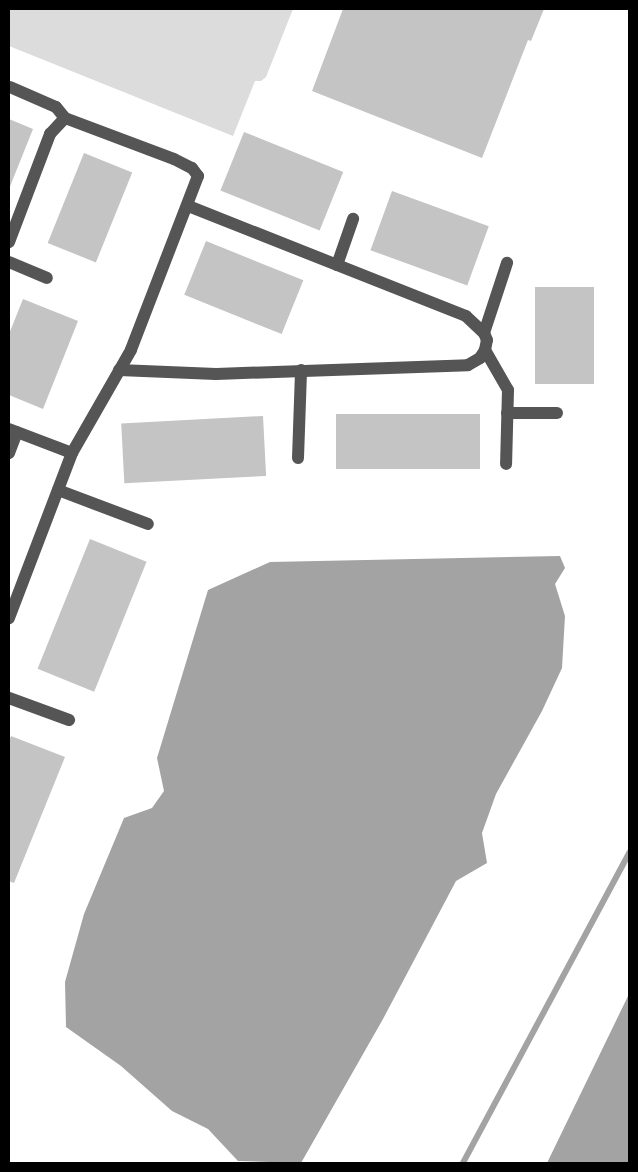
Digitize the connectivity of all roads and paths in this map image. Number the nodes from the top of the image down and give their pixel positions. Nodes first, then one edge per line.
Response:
1 (10, 88) edge
2 (65, 118) junction
3 (188, 206) junction
4 (354, 219) dead end
5 (9, 242) edge
6 (9, 262) edge
7 (507, 263) dead end
8 (337, 265) junction
9 (47, 278) dead end
10 (484, 333) junction
11 (485, 350) junction
12 (119, 370) junction
13 (301, 370) junction
14 (508, 413) junction
15 (557, 413) dead end
16 (13, 431) edge
17 (9, 453) edge
18 (72, 454) junction
19 (298, 458) dead end
20 (506, 464) dead end
21 (58, 490) junction
22 (148, 524) dead end
23 (9, 581) edge
24 (21, 586) junction
25 (9, 618) edge
26 (9, 698) edge
27 (69, 720) dead end

1 - 2 lane
2 - 3 lane
2 - 5 lane
3 - 8 lane
3 - 12 lane
4 - 8 lane
6 - 9 lane
7 - 10 lane
8 - 10 lane
10 - 11 lane
11 - 13 lane
11 - 14 lane
12 - 13 lane
12 - 18 lane
13 - 19 lane
14 - 15 lane
14 - 20 lane
16 - 17 lane
16 - 18 lane
18 - 21 lane
21 - 22 lane
21 - 24 lane
23 - 24 lane
24 - 25 lane
26 - 27 lane

